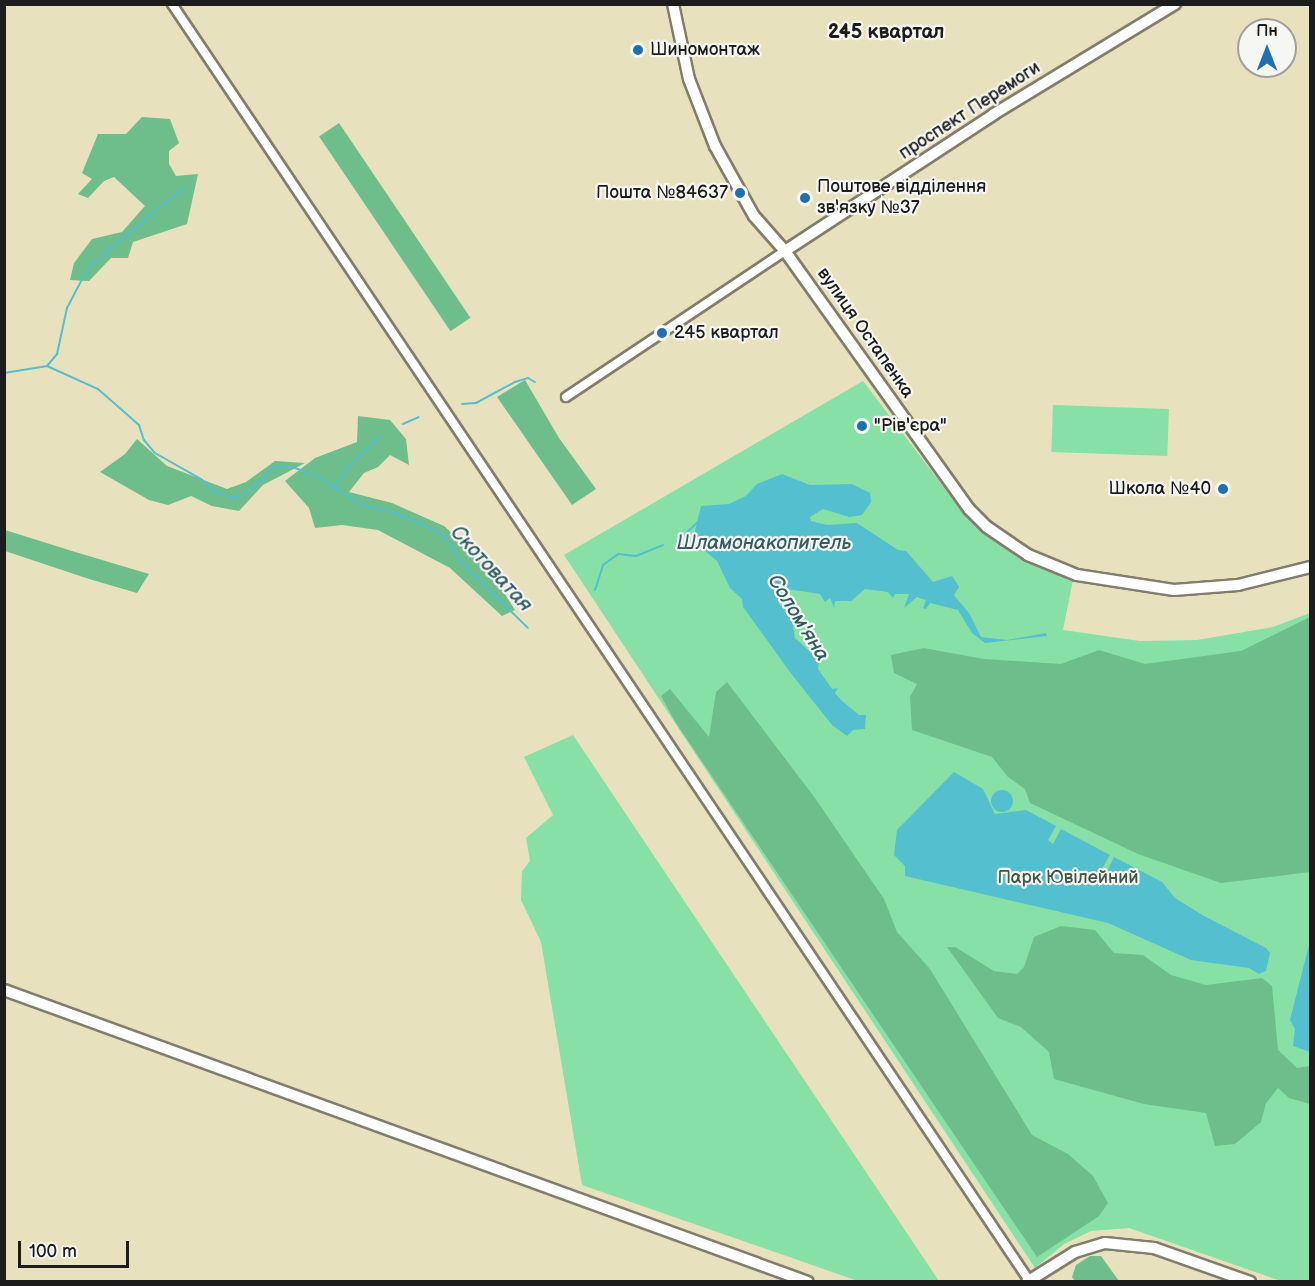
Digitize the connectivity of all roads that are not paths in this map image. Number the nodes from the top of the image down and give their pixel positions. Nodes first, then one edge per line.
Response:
1 (172, 4) edge
2 (673, 4) edge
3 (1175, 4) edge
4 (784, 251) junction
5 (566, 397) dead end
6 (1311, 567) edge
7 (4, 990) edge
8 (807, 1281) edge
9 (1029, 1281) edge
10 (1250, 1281) edge

1 - 9 street
2 - 4 street, вулиця Остапенка
3 - 4 street, проспект Перемоги
4 - 5 street, проспект Перемоги
4 - 6 street, вулиця Остапенка
7 - 8 street
9 - 10 street

